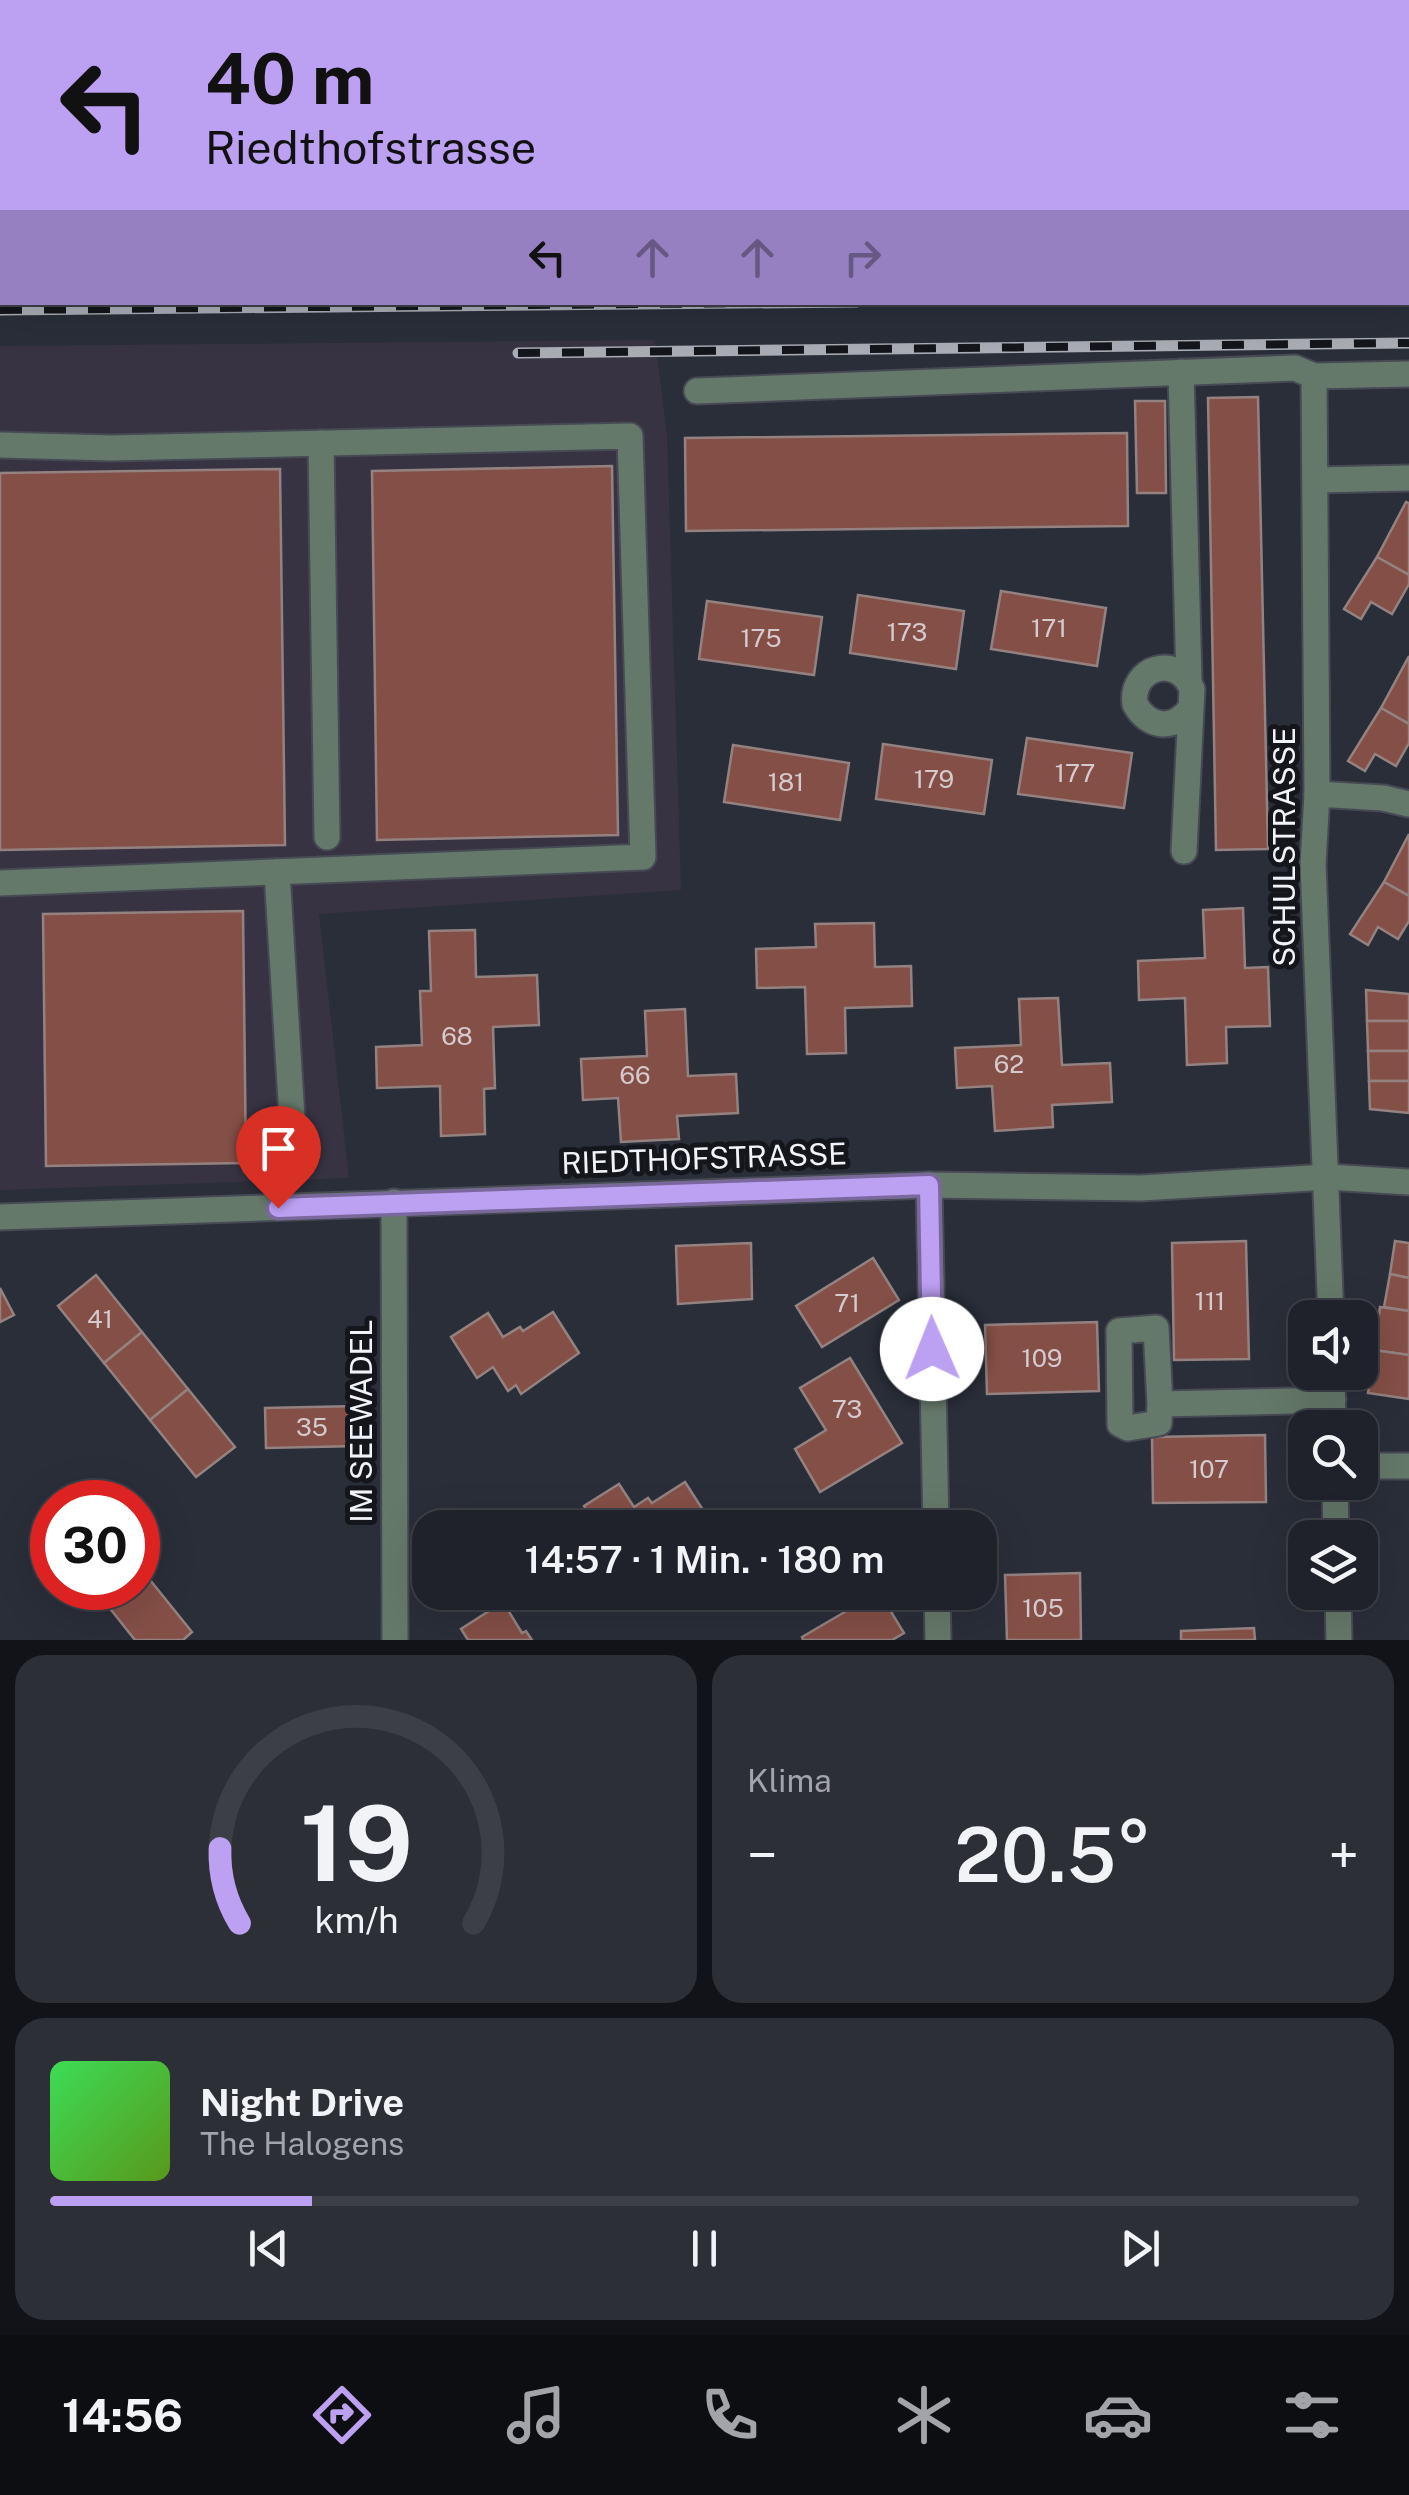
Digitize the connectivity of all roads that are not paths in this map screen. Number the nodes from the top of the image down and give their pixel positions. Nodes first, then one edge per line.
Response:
1 (1181, 372) junction
2 (1409, 374) edge
3 (1314, 376) junction
4 (698, 391) dead end
5 (321, 443) junction
6 (0, 445) edge
7 (1409, 478) edge
8 (1316, 480) junction
9 (1189, 681) junction
10 (1190, 708) junction
11 (1317, 794) junction
12 (1409, 804) edge
13 (327, 837) dead end
14 (1184, 851) dead end
15 (277, 872) junction
16 (0, 883) edge
17 (294, 1151) dead end
18 (1328, 1176) junction
19 (1409, 1182) edge
20 (929, 1185) junction
21 (394, 1202) junction
22 (0, 1216) edge
23 (1331, 1300) edge
24 (1332, 1390) edge
25 (1332, 1400) junction
26 (1160, 1404) dead end
27 (1333, 1410) edge
28 (1378, 1466) edge
29 (1409, 1466) edge
30 (936, 1510) edge
31 (937, 1610) edge
32 (1338, 1610) edge
33 (394, 1640) edge
34 (938, 1640) edge
35 (1339, 1640) edge

1 - 3 street
1 - 4 street
1 - 9 street
2 - 3 street
3 - 8 street, SCHULSTRASSE
5 - 6 street
5 - 13 street
5 - 15 street
7 - 8 street
8 - 11 street, SCHULSTRASSE
9 - 10 street
9 - 10 street
10 - 14 street
11 - 12 street
11 - 18 street, SCHULSTRASSE
15 - 16 street
15 - 17 street
18 - 19 street, RIEDTHOFSTRASSE
18 - 20 street, RIEDTHOFSTRASSE
18 - 23 street, SCHULSTRASSE
20 - 21 street, RIEDTHOFSTRASSE
20 - 30 street
21 - 22 street, RIEDTHOFSTRASSE
21 - 33 street, IM SEEWADEL
24 - 25 street
25 - 26 street
25 - 27 street
28 - 29 street
31 - 34 street
32 - 35 street

